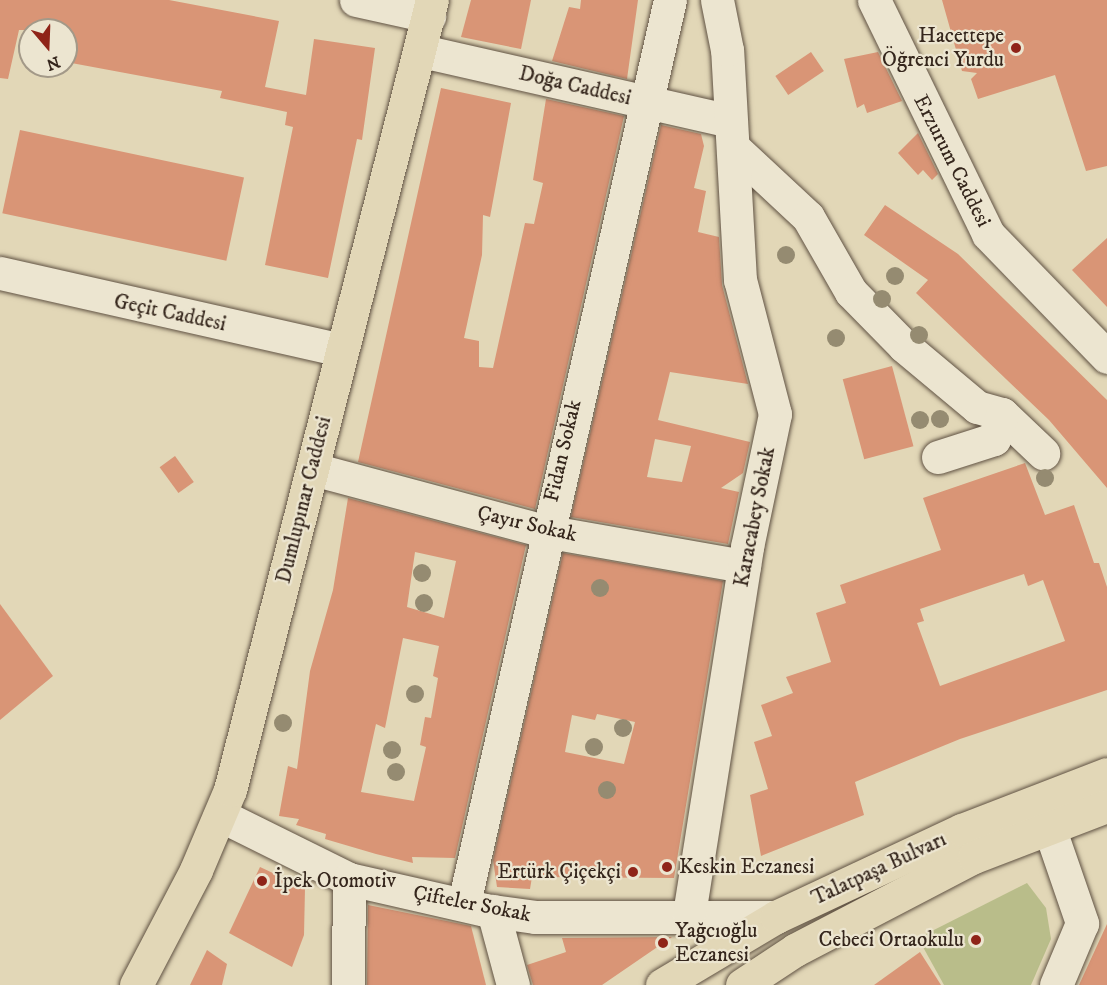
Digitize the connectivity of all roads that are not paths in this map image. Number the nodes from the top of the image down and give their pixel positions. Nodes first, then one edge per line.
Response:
1 (356, 0) edge
2 (670, 0) edge
3 (874, 0) edge
4 (725, 4) edge
5 (431, 8) edge
6 (422, 51) junction
7 (643, 102) junction
8 (732, 135) junction
9 (0, 273) edge
10 (341, 350) junction
11 (1107, 357) edge
12 (1002, 414) junction
13 (1043, 453) dead end
14 (938, 457) dead end
15 (313, 469) junction
16 (545, 531) junction
17 (744, 566) junction
18 (1107, 774) edge
19 (1107, 806) edge
20 (220, 815) junction
21 (1049, 827) junction
22 (350, 879) junction
23 (478, 907) junction
24 (689, 914) junction
25 (776, 917) junction
26 (1094, 921) edge
27 (136, 985) edge
28 (348, 985) edge
29 (513, 985) edge
30 (662, 985) edge
31 (742, 985) edge
32 (1056, 985) edge

1 - 5 street
2 - 7 street, Fidan Sokak
3 - 11 street, Erzurum Caddesi
4 - 8 street, Karacabey Sokak
5 - 6 main road, Dumlupınar Caddesi
6 - 7 street, Doğa Caddesi
6 - 10 main road, Dumlupınar Caddesi
7 - 8 street, Doğa Caddesi
7 - 16 street, Fidan Sokak
8 - 12 street
8 - 17 street, Karacabey Sokak
9 - 10 street, Geçit Caddesi
10 - 15 main road, Dumlupınar Caddesi
12 - 13 street
12 - 14 street
15 - 16 street, Çayır Sokak
15 - 20 main road, Dumlupınar Caddesi
16 - 17 street, Çayır Sokak
16 - 23 street, Fidan Sokak
17 - 24 street, Karacabey Sokak
18 - 25 main road, Talatpaşa Bulvarı
19 - 21 main road, Talatpaşa Bulvarı
20 - 22 street, Çifteler Sokak
20 - 27 main road, Dumlupınar Caddesi
21 - 26 street
21 - 31 main road, Talatpaşa Bulvarı
22 - 23 street, Çifteler Sokak
22 - 28 street
23 - 24 street, Çifteler Sokak
23 - 29 street, Fidan Sokak
24 - 25 street, Çifteler Sokak
25 - 30 main road, Talatpaşa Bulvarı
26 - 32 street

